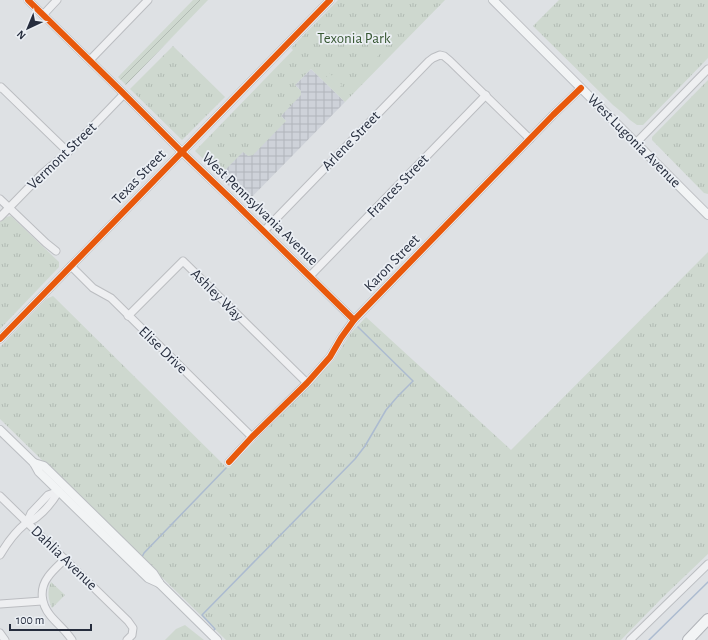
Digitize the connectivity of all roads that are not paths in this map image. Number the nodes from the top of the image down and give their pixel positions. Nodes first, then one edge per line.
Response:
1 (28, 0) edge
2 (57, 0) edge
3 (148, 0) edge
4 (330, 0) edge
5 (493, 0) edge
6 (43, 15) junction
7 (90, 60) junction
8 (708, 70) edge
9 (0, 88) edge
10 (581, 88) junction
11 (124, 94) junction
12 (486, 95) junction
13 (530, 139) junction
14 (636, 143) junction
15 (68, 152) junction
16 (182, 152) junction
17 (0, 199) edge
18 (10, 208) junction
19 (708, 215) edge
20 (0, 218) edge
21 (264, 231) junction
22 (56, 251) dead end
23 (71, 266) junction
24 (310, 276) junction
25 (128, 316) junction
26 (354, 320) junction
27 (0, 338) edge
28 (307, 383) junction
29 (0, 430) edge
30 (252, 437) junction
31 (229, 462) dead end
32 (34, 463) junction
33 (59, 491) junction
34 (0, 496) edge
35 (27, 522) junction
36 (106, 527) junction
37 (0, 555) edge
38 (65, 559) junction
39 (708, 564) edge
40 (160, 584) junction
41 (42, 601) junction
42 (0, 604) edge
43 (708, 619) edge
44 (0, 633) edge
45 (5, 640) edge
46 (72, 640) edge
47 (127, 640) edge
48 (217, 640) edge
49 (630, 640) edge
50 (688, 640) edge

1 - 6 street, West Pennsylvania Avenue
2 - 6 street
3 - 7 street
4 - 16 street, Texas Street
5 - 10 main road, West Lugonia Avenue
6 - 7 street, West Pennsylvania Avenue
7 - 11 street, West Pennsylvania Avenue
8 - 14 street
9 - 15 street
10 - 13 street, Karon Street
10 - 14 main road, West Lugonia Avenue
11 - 15 street, Vermont Street
11 - 16 street, West Pennsylvania Avenue
12 - 13 street
12 - 21 street, Arlene Street
12 - 24 street, Frances Street
13 - 26 street, Karon Street
14 - 19 main road, West Lugonia Avenue
15 - 18 street, Vermont Street
16 - 21 street, West Pennsylvania Avenue
16 - 23 street, Texas Street
17 - 18 street
18 - 20 street, Vermont Street
18 - 22 street
21 - 24 street, West Pennsylvania Avenue
23 - 25 street, Elise Drive
23 - 27 street, Texas Street
24 - 26 street, West Pennsylvania Avenue
25 - 28 street, Ashley Way
25 - 30 street, Elise Drive
26 - 28 street, Karon Street
28 - 30 street, Karon Street
29 - 32 main road
30 - 31 street, Karon Street
32 - 33 main road
32 - 36 main road
33 - 35 street
33 - 36 main road
33 - 40 main road
34 - 35 street, Dahlia Avenue
35 - 37 street
35 - 38 street, Dahlia Avenue
36 - 40 main road
38 - 41 street
38 - 47 street, Dahlia Avenue
39 - 49 street
40 - 48 main road
41 - 42 street
41 - 46 street
43 - 50 highway
44 - 45 street

